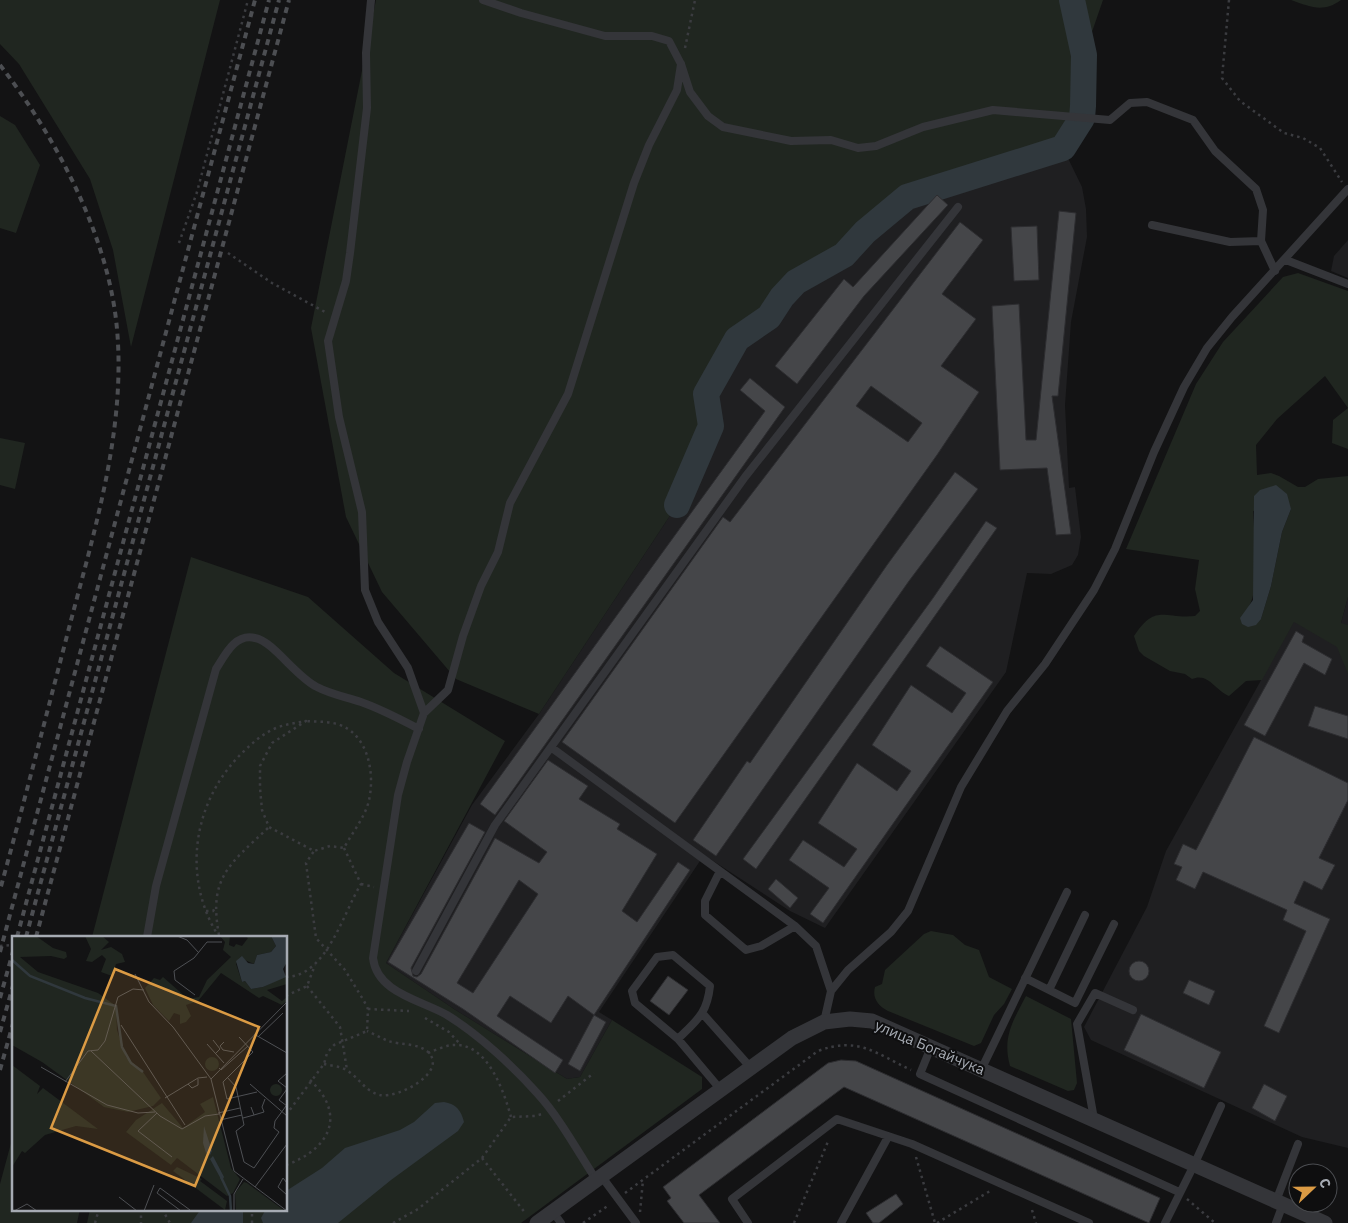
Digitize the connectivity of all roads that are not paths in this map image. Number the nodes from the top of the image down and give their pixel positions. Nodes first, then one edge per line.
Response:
1 (371, 0) edge
2 (483, 0) edge
3 (681, 64) junction
4 (1348, 189) edge
5 (958, 207) dead end
6 (1152, 225) dead end
7 (1261, 241) junction
8 (1286, 260) junction
9 (1275, 271) junction
10 (1348, 284) edge
11 (424, 713) junction
12 (419, 729) junction
13 (552, 748) junction
14 (720, 871) junction
15 (1067, 892) dead end
16 (1085, 915) dead end
17 (1114, 924) dead end
18 (795, 926) junction
19 (148, 936) edge
20 (416, 970) dead end
21 (1025, 978) junction
22 (831, 990) junction
23 (1049, 990) junction
24 (1133, 1010) dead end
25 (703, 1014) junction
26 (824, 1022) junction
27 (678, 1039) junction
28 (931, 1047) junction
29 (751, 1068) junction
30 (982, 1068) junction
31 (721, 1090) junction
32 (1220, 1106) dead end
33 (1094, 1119) junction
34 (888, 1137) junction
35 (1298, 1144) dead end
36 (1194, 1165) junction
37 (600, 1179) junction
38 (1179, 1192) junction
39 (1280, 1202) junction
40 (557, 1218) edge
41 (533, 1220) edge
42 (636, 1223) edge
43 (748, 1223) edge
44 (842, 1223) edge
45 (1090, 1223) edge
46 (1165, 1223) edge
47 (1276, 1223) edge
48 (1325, 1223) edge

1 - 11 lane
2 - 3 lane
3 - 7 lane
3 - 11 lane
4 - 8 lane
5 - 13 lane
6 - 7 lane
7 - 9 lane
8 - 9 lane
8 - 10 lane
9 - 22 lane
11 - 12 lane
12 - 19 lane
12 - 37 lane
13 - 14 lane
13 - 20 lane
14 - 18 lane
14 - 18 lane
15 - 21 lane
16 - 23 lane
17 - 23 lane
18 - 22 lane
21 - 23 lane
21 - 30 lane
22 - 26 lane
24 - 33 lane
25 - 27 lane
25 - 27 lane
25 - 29 lane
26 - 28 street, улица Богайчука
26 - 29 street, улица Богайчука
27 - 31 lane
28 - 30 street, улица Богайчука
28 - 38 lane
29 - 31 street, улица Богайчука
30 - 33 street, улица Богайчука
31 - 37 street, улица Богайчука
32 - 36 lane
33 - 36 street, улица Богайчука
34 - 43 lane
34 - 44 lane
34 - 45 lane
35 - 39 lane
36 - 38 lane
36 - 39 street, улица Богайчука
37 - 40 street, улица Богайчука
37 - 42 lane
38 - 46 lane
39 - 47 lane
39 - 48 street, улица Богайчука
40 - 41 street, улица Богайчука

